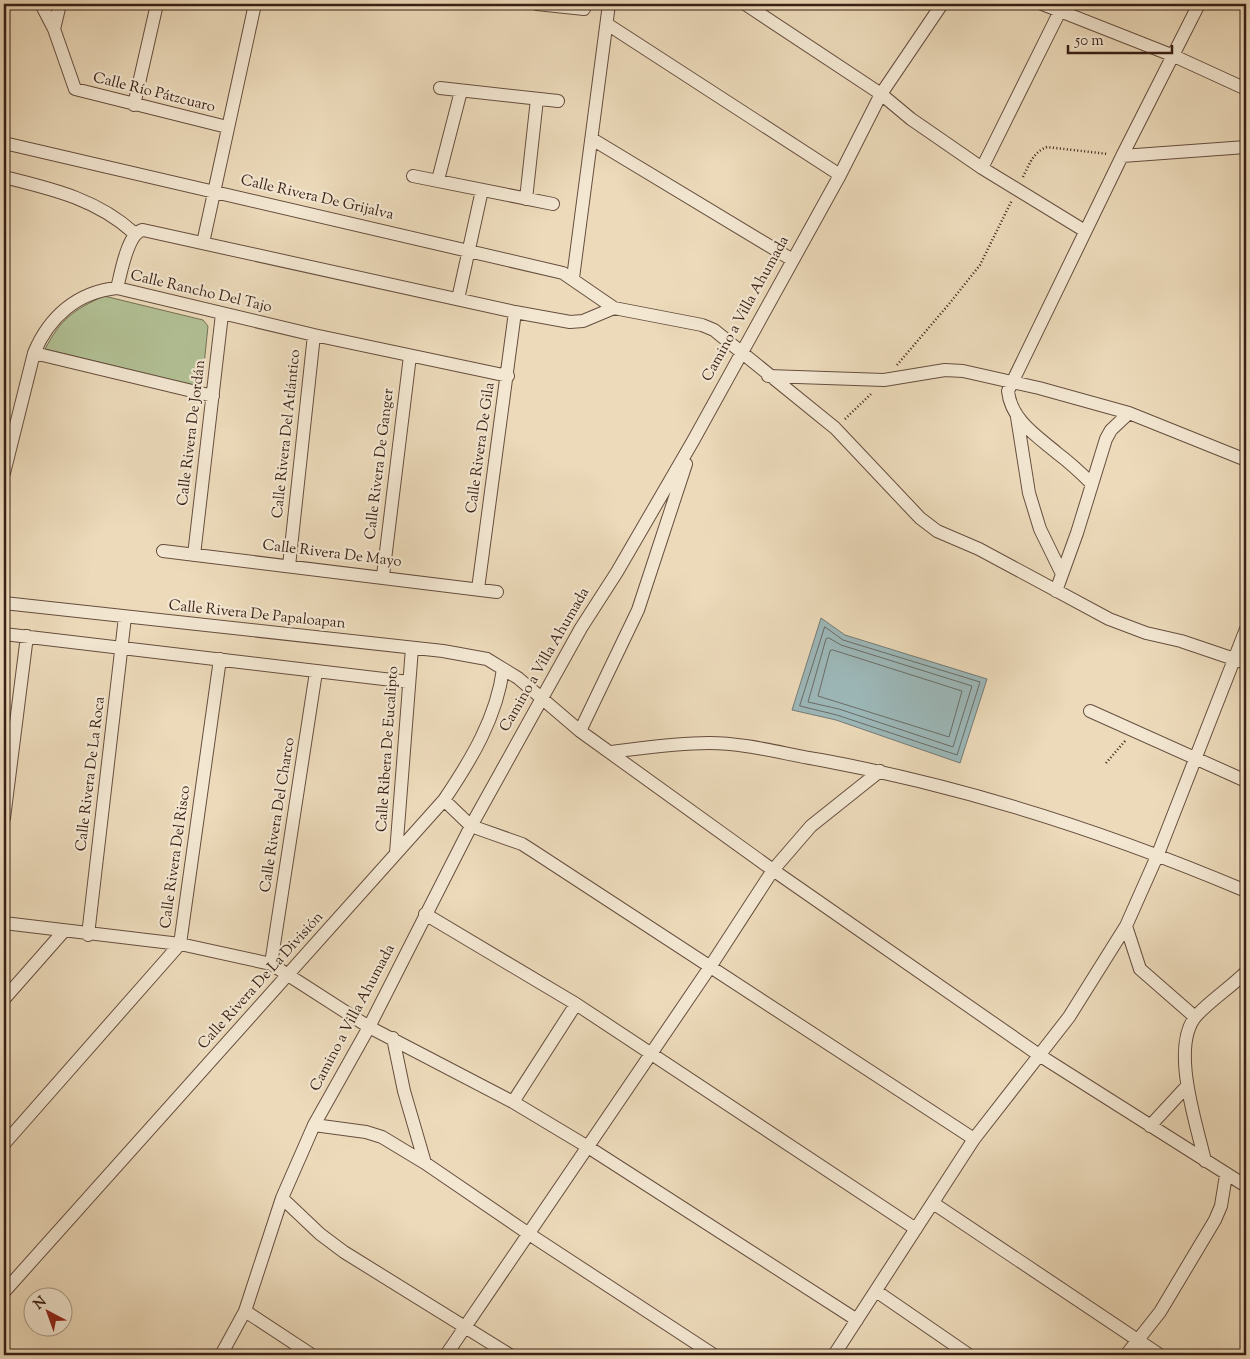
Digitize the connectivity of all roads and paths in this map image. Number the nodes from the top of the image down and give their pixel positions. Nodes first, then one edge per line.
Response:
1 (41, 4) edge
2 (60, 4) edge
3 (156, 4) edge
4 (254, 4) edge
5 (545, 4) edge
6 (609, 4) edge
7 (745, 4) edge
8 (942, 4) edge
9 (1042, 4) edge
10 (1199, 4) edge
11 (584, 9) dead end
12 (1060, 11) junction
13 (607, 24) junction
14 (54, 29) junction
15 (1174, 56) junction
16 (440, 88) dead end
17 (1246, 89) edge
18 (461, 91) junction
19 (881, 94) junction
20 (537, 99) junction
21 (558, 100) dead end
22 (134, 105) junction
23 (227, 127) junction
24 (592, 139) junction
25 (4, 143) edge
26 (1246, 147) edge
27 (1122, 156) junction
28 (982, 168) junction
29 (840, 175) junction
30 (4, 176) edge
31 (413, 176) dead end
32 (438, 180) junction
33 (1017, 189) junction
34 (482, 190) junction
35 (214, 191) junction
36 (526, 199) junction
37 (553, 204) dead end
38 (1085, 231) junction
39 (134, 233) junction
40 (203, 242) junction
41 (470, 250) junction
42 (792, 259) junction
43 (573, 278) junction
44 (117, 288) junction
45 (458, 299) junction
46 (614, 308) junction
47 (515, 312) junction
48 (222, 314) junction
49 (314, 335) junction
50 (740, 352) junction
51 (34, 353) junction
52 (410, 356) junction
53 (508, 376) junction
54 (768, 376) junction
55 (884, 380) junction
56 (1011, 382) junction
57 (213, 396) junction
58 (1129, 413) junction
59 (1017, 415) junction
60 (835, 428) junction
61 (694, 441) junction
62 (1246, 460) edge
63 (4, 473) edge
64 (1092, 484) junction
65 (163, 551) dead end
66 (194, 555) junction
67 (289, 566) junction
68 (1062, 574) junction
69 (383, 576) junction
70 (478, 589) junction
71 (1056, 591) junction
72 (497, 592) dead end
73 (4, 603) edge
74 (126, 617) junction
75 (1246, 629) edge
76 (4, 634) edge
77 (27, 636) junction
78 (123, 647) junction
79 (412, 648) junction
80 (220, 660) junction
81 (1240, 661) edge
82 (503, 669) junction
83 (316, 672) junction
84 (409, 682) junction
85 (541, 697) junction
86 (1090, 711) dead end
87 (1134, 730) junction
88 (580, 731) junction
89 (611, 752) junction
90 (1195, 758) junction
91 (1106, 763) dead end
92 (880, 771) junction
93 (1246, 781) edge
94 (444, 800) junction
95 (4, 818) edge
96 (471, 826) junction
97 (396, 853) junction
98 (1158, 854) junction
99 (773, 870) junction
100 (1246, 891) edge
101 (424, 914) junction
102 (4, 923) edge
103 (1126, 926) junction
104 (62, 932) junction
105 (88, 935) junction
106 (180, 944) junction
107 (271, 964) junction
108 (710, 967) junction
109 (1246, 972) edge
110 (288, 975) junction
111 (4, 999) edge
112 (576, 1004) junction
113 (1195, 1017) junction
114 (370, 1027) junction
115 (393, 1038) junction
116 (651, 1053) junction
117 (1039, 1055) junction
118 (1187, 1086) junction
119 (513, 1102) junction
120 (314, 1125) junction
121 (1150, 1126) junction
122 (974, 1138) junction
123 (4, 1144) edge
124 (588, 1147) junction
125 (1205, 1161) junction
126 (425, 1163) junction
127 (1226, 1174) junction
128 (1246, 1186) edge
129 (282, 1198) junction
130 (933, 1203) junction
131 (916, 1229) junction
132 (529, 1234) junction
133 (876, 1291) junction
134 (4, 1292) edge
135 (245, 1311) junction
136 (857, 1320) junction
137 (465, 1326) junction
138 (1138, 1341) junction
139 (221, 1355) edge
140 (312, 1355) edge
141 (446, 1355) edge
142 (510, 1355) edge
143 (714, 1355) edge
144 (834, 1355) edge
145 (969, 1355) edge
146 (1126, 1355) edge
147 (1160, 1355) edge

1 - 14 street, Calle Río Pátzcuaro
2 - 14 street
3 - 22 street
4 - 23 street
5 - 11 street
6 - 13 street
7 - 19 street
8 - 19 street, Camino a Villa Ahumada
9 - 12 street
10 - 15 street
12 - 15 street
12 - 28 street
13 - 24 street
13 - 29 street
14 - 22 street, Calle Río Pátzcuaro
15 - 17 street
15 - 27 street
16 - 18 street
18 - 20 street
18 - 32 street
19 - 28 street
19 - 29 street, Camino a Villa Ahumada
20 - 21 street
20 - 36 street
22 - 23 street, Calle Río Pátzcuaro
23 - 35 street
24 - 42 street
24 - 43 street
25 - 35 street, Calle Rivera De Grijalva
26 - 27 street
27 - 33 path
27 - 38 street
28 - 33 street
29 - 42 street, Camino a Villa Ahumada
30 - 39 street
31 - 32 street
32 - 34 street
33 - 38 street
33 - 55 path
34 - 36 street
34 - 41 street
35 - 40 street
35 - 41 street, Calle Rivera De Grijalva
36 - 37 street
38 - 56 street
39 - 40 street
39 - 44 street
40 - 45 street
41 - 43 street, Calle Rivera De Grijalva
41 - 45 street
42 - 50 street, Camino a Villa Ahumada
43 - 46 street, Calle Rivera De Grijalva
44 - 48 street, Calle Rancho Del Tajo
44 - 51 street, Calle Rancho Del Tajo
45 - 47 street
46 - 47 street
46 - 50 street
47 - 53 street, Calle Rivera De Gila
48 - 49 street, Calle Rancho Del Tajo
48 - 57 street, Calle Rivera De Jordán
49 - 52 street, Calle Rancho Del Tajo
49 - 67 street, Calle Rivera Del Atlántico
50 - 54 street
50 - 61 street, Camino a Villa Ahumada
51 - 57 street
51 - 63 street, Calle Rancho Del Tajo
52 - 53 street, Calle Rancho Del Tajo
52 - 69 street, Calle Rivera De Ganger
53 - 70 street, Calle Rivera De Gila
54 - 55 street
54 - 60 street
55 - 56 street
55 - 60 path
56 - 58 street
56 - 59 street
57 - 66 street, Calle Rivera De Jordán
58 - 62 street
58 - 64 street
59 - 64 street
59 - 68 street
60 - 71 street
61 - 85 street, Camino a Villa Ahumada
61 - 88 street
64 - 68 street
65 - 66 street, Calle Rivera De Mayo
66 - 67 street, Calle Rivera De Mayo
67 - 69 street, Calle Rivera De Mayo
68 - 71 street
69 - 70 street, Calle Rivera De Mayo
70 - 72 street, Calle Rivera De Mayo
71 - 81 street
73 - 74 street, Calle Rivera De Papaloapan
74 - 78 street, Calle Rivera De La Roca
74 - 79 street, Calle Rivera De Papaloapan
75 - 81 street
76 - 77 street
77 - 78 street
77 - 95 street
78 - 80 street
78 - 105 street, Calle Rivera De La Roca
79 - 82 street, Calle Rivera De Papaloapan
79 - 84 street, Calle Ribera De Eucalipto
80 - 83 street
80 - 106 street, Calle Rivera Del Risco
81 - 90 street
82 - 85 street, Calle Rivera De Papaloapan
82 - 94 street, Calle Rivera De La División
83 - 84 street
83 - 107 street, Calle Rivera Del Charco
84 - 97 street, Calle Ribera De Eucalipto
85 - 88 street, Calle Rivera De Papaloapan
85 - 96 street, Camino a Villa Ahumada
86 - 87 street
87 - 90 street
87 - 91 path
88 - 89 street, Calle Rivera De Papaloapan
89 - 92 street
89 - 99 street, Calle Rivera De Papaloapan
90 - 93 street
90 - 98 street
92 - 98 street
92 - 99 street
94 - 96 street
94 - 97 street, Calle Rivera De La División
96 - 101 street, Camino a Villa Ahumada
96 - 108 street
97 - 110 street, Calle Rivera De La División
98 - 100 street
98 - 103 street
99 - 108 street
99 - 117 street, Calle Rivera De Papaloapan
101 - 112 street
101 - 114 street, Camino a Villa Ahumada
102 - 104 street
103 - 113 street
103 - 117 street
104 - 105 street
104 - 111 street
105 - 106 street
106 - 107 street
106 - 123 street, Calle Rivera Del Risco
107 - 110 street
108 - 116 street
108 - 122 street
109 - 113 street
110 - 114 street
110 - 134 street, Calle Rivera De La División
112 - 116 street
112 - 119 street
113 - 118 street
114 - 115 street
114 - 120 street, Camino a Villa Ahumada
115 - 119 street
115 - 126 street
116 - 124 street
116 - 131 street
117 - 121 street, Calle Rivera De Papaloapan
117 - 122 street
118 - 121 street
118 - 125 street
119 - 124 street
120 - 126 street
120 - 129 street, Camino a Villa Ahumada
121 - 125 street, Calle Rivera De Papaloapan
122 - 130 street
124 - 132 street
124 - 136 street
125 - 127 street, Calle Rivera De Papaloapan
126 - 132 street
127 - 128 street, Calle Rivera De Papaloapan
127 - 138 street
129 - 135 street, Camino a Villa Ahumada
129 - 137 street
130 - 131 street
130 - 138 street
131 - 133 street
132 - 137 street
132 - 143 street
133 - 136 street
133 - 145 street
135 - 139 street, Camino a Villa Ahumada
135 - 140 street
136 - 144 street
137 - 141 street
137 - 142 street
138 - 146 street
138 - 147 street

